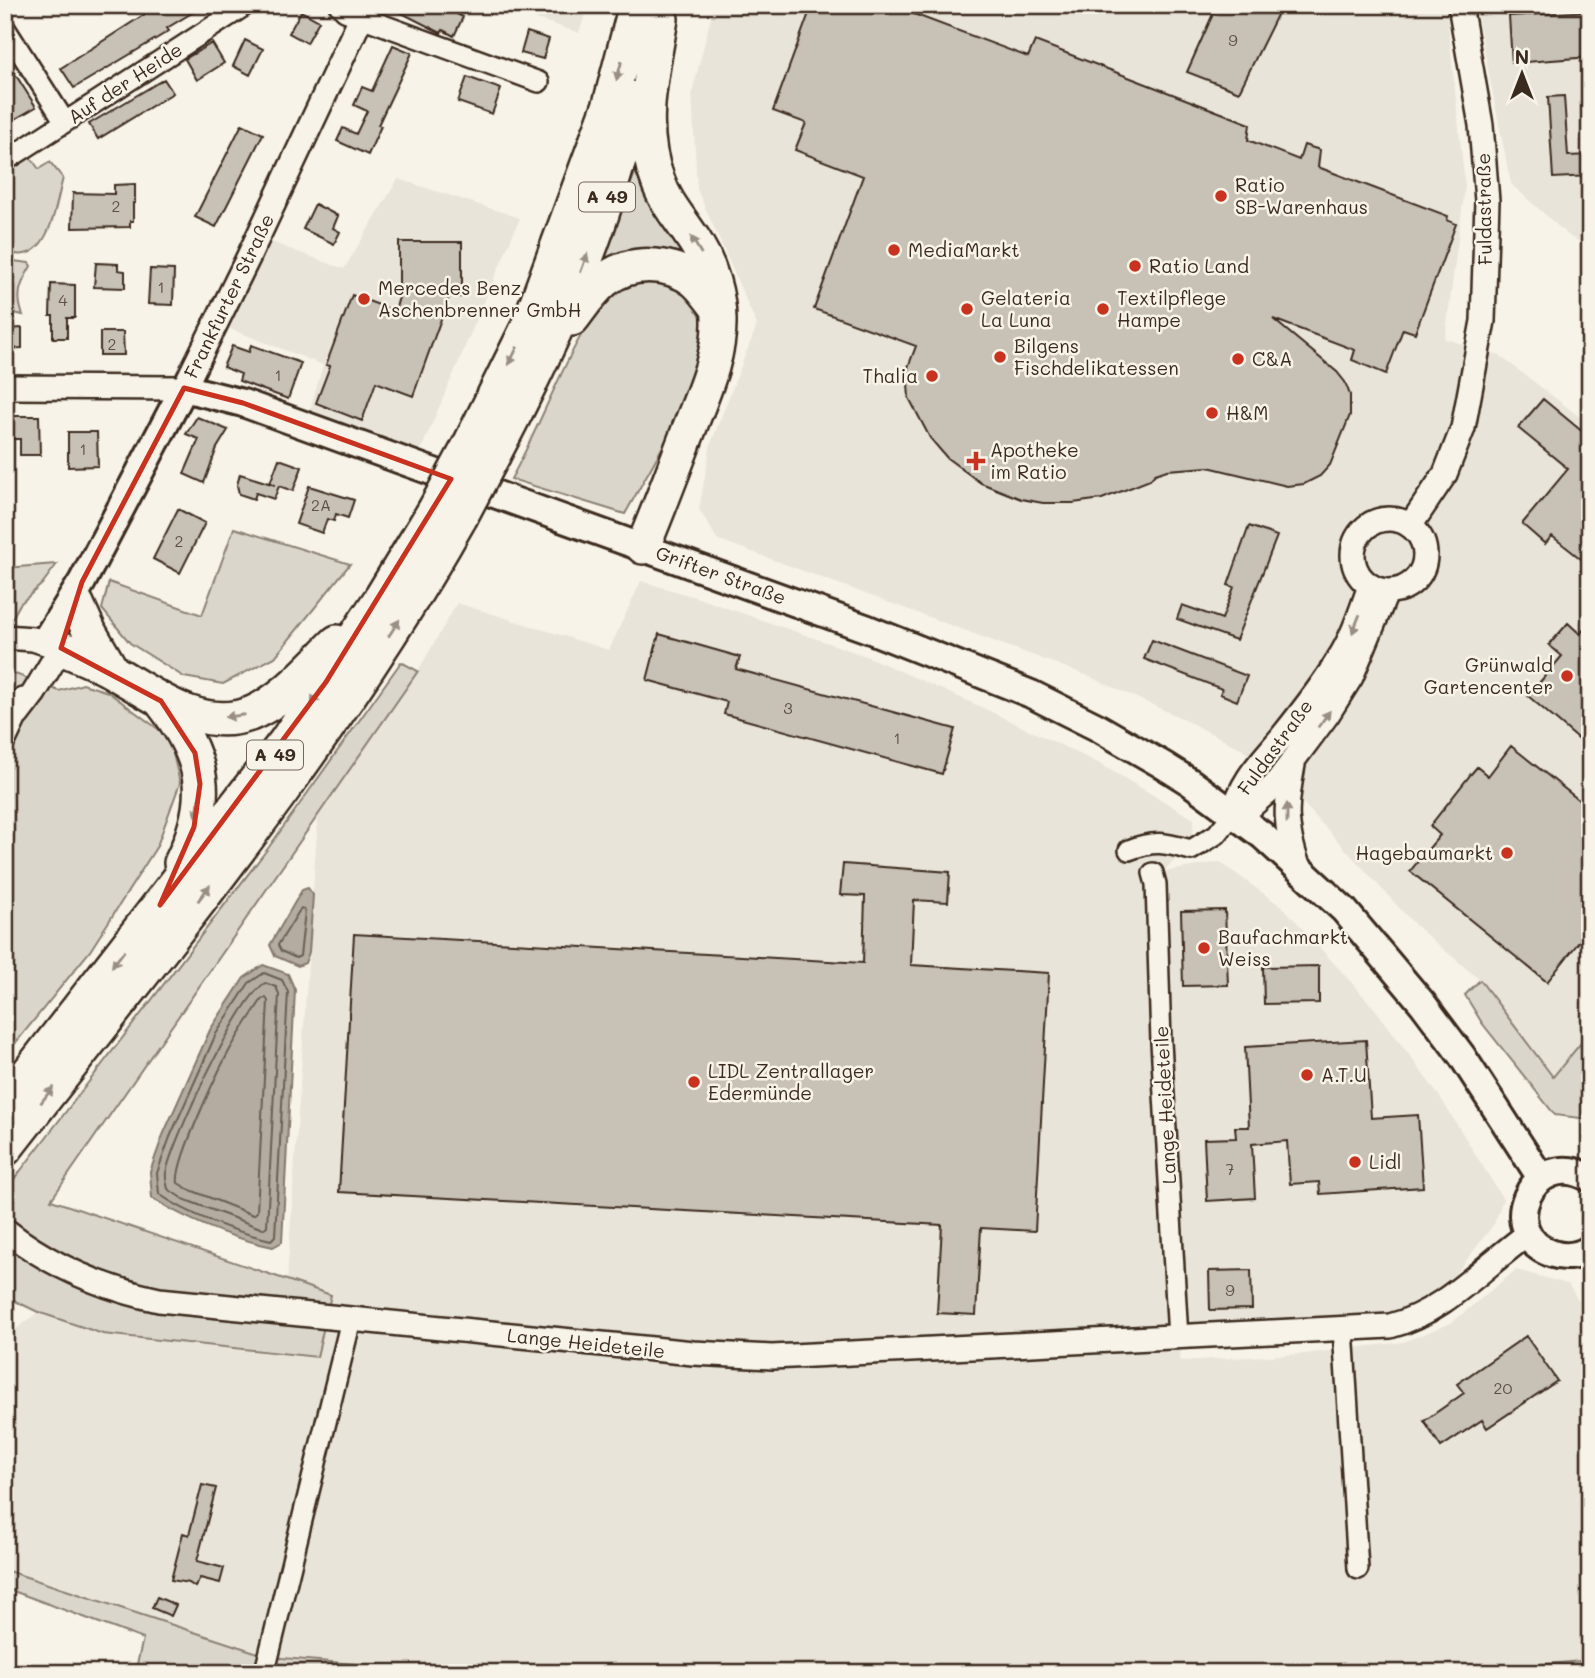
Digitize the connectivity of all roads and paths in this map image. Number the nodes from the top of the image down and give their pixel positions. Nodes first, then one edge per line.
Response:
1 (246, 5) edge
2 (339, 5) edge
3 (1460, 5) edge
4 (654, 10) edge
5 (364, 11) edge
6 (5, 28) edge
7 (539, 82) dead end
8 (65, 122) junction
9 (5, 161) edge
10 (718, 309) junction
11 (538, 371) junction
12 (5, 387) edge
13 (184, 388) junction
14 (481, 450) junction
15 (447, 514) junction
16 (1410, 526) junction
17 (643, 547) junction
18 (1379, 588) junction
19 (80, 593) junction
20 (381, 598) junction
21 (5, 637) edge
22 (53, 644) junction
23 (112, 671) junction
24 (161, 701) junction
25 (5, 738) edge
26 (1294, 758) junction
27 (1233, 814) junction
28 (1129, 850) dead end
29 (1298, 866) junction
30 (1153, 873) dead end
31 (160, 905) junction
32 (5, 1103) edge
33 (5, 1149) edge
34 (1541, 1178) junction
35 (1590, 1178) edge
36 (5, 1230) edge
37 (1528, 1234) junction
38 (1588, 1253) edge
39 (351, 1320) junction
40 (1343, 1329) junction
41 (1178, 1338) junction
42 (1358, 1569) dead end
43 (267, 1667) dead end

1 - 8 street, Auf der Heide
2 - 5 street
3 - 16 street, Fuldastraße
10 -> 4 highway
11 -> 4 highway, A 49
4 -> 14 highway, A 49
5 - 7 street
5 - 13 street, Frankfurter Straße
6 - 8 street
8 - 9 street, Auf der Heide
10 - 11 highway
10 - 17 highway
11 - 14 highway, A 49
12 - 13 street
13 - 17 main road, Grifter Straße
13 - 19 main road, Frankfurter Straße
14 - 15 highway, A 49, bridge
15 - 20 highway, A 49
33 -> 15 highway, A 49
16 - 18 street
16 - 18 street
17 - 27 main road, Grifter Straße
26 -> 18 street, Fuldastraße
18 -> 27 street, Fuldastraße
19 - 22 main road, Frankfurter Straße
19 - 23 highway
20 -> 24 highway
20 -> 31 highway, A 49
21 - 22 street
22 - 23 highway
22 - 25 street
23 - 24 highway
24 -> 31 highway
26 - 27 street, Fuldastraße
29 -> 26 street
27 - 28 street
27 - 29 main road, Grifter Straße
29 - 34 main road, Grifter Straße
30 - 41 street, Lange Heideteile
31 -> 32 highway, A 49
34 - 35 main road
34 - 37 main road
36 - 39 street, Lange Heideteile
37 - 38 main road
37 - 40 street, Lange Heideteile
39 - 41 street, Lange Heideteile
39 - 43 street
40 - 41 street, Lange Heideteile
40 - 42 street

